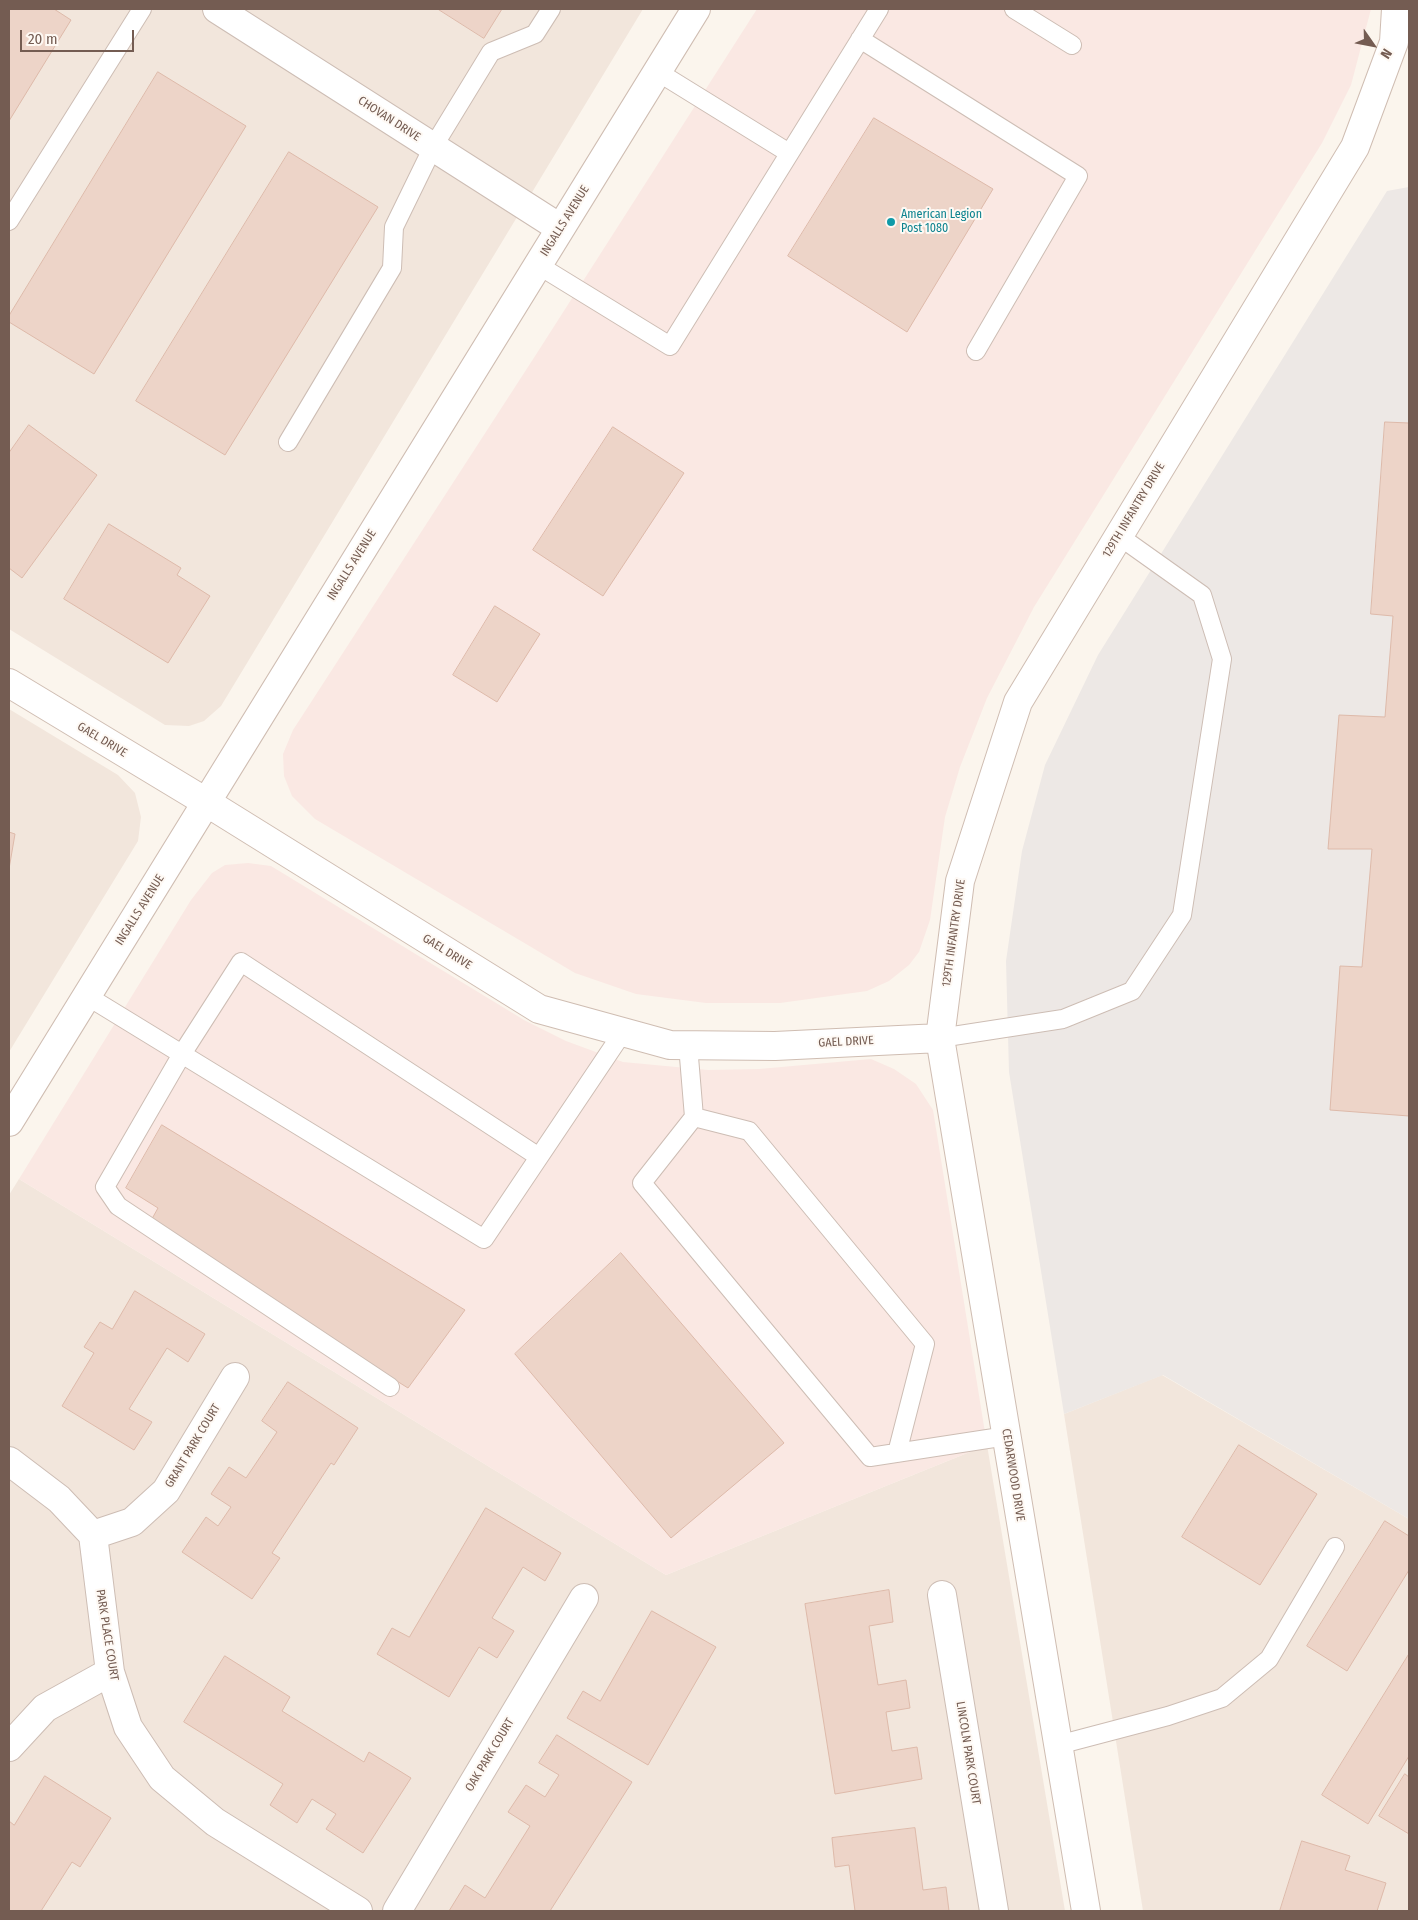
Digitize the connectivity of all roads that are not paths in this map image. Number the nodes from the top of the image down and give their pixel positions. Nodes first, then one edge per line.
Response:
1 (142, 9) edge
2 (217, 9) edge
3 (551, 9) edge
4 (696, 9) edge
5 (879, 9) edge
6 (1014, 9) edge
7 (1396, 9) edge
8 (860, 39) junction
9 (1072, 45) dead end
10 (658, 72) junction
11 (433, 147) junction
12 (789, 153) junction
13 (9, 221) edge
14 (560, 228) junction
15 (538, 265) junction
16 (976, 351) dead end
17 (288, 442) dead end
18 (1119, 536) junction
19 (9, 683) edge
20 (206, 802) junction
21 (87, 996) junction
22 (623, 1032) junction
23 (940, 1038) junction
24 (688, 1045) junction
25 (182, 1054) junction
26 (694, 1117) junction
27 (9, 1122) edge
28 (539, 1157) junction
29 (235, 1377) dead end
30 (390, 1387) dead end
31 (1007, 1436) junction
32 (897, 1453) junction
33 (9, 1462) edge
34 (93, 1535) junction
35 (1335, 1547) dead end
36 (942, 1595) dead end
37 (584, 1598) dead end
38 (110, 1672) junction
39 (1058, 1744) junction
40 (9, 1747) edge
41 (358, 1911) edge
42 (397, 1911) edge
43 (994, 1911) edge
44 (1086, 1911) edge

1 - 13 lane
2 - 11 street, CHOVAN DRIVE
3 - 11 lane
4 - 10 street, INGALLS AVENUE
5 - 8 lane
6 - 9 lane
7 - 18 street, 129TH INFANTRY DRIVE
8 - 12 lane
8 - 16 lane
10 - 12 lane
10 - 14 street, INGALLS AVENUE
11 - 14 street, CHOVAN DRIVE
11 - 17 lane
12 - 15 lane
14 - 15 street, INGALLS AVENUE
15 - 20 street, INGALLS AVENUE
18 - 23 street, 129TH INFANTRY DRIVE
18 - 23 lane
19 - 20 street, GAEL DRIVE
20 - 21 street, INGALLS AVENUE
20 - 22 street, GAEL DRIVE
21 - 25 lane
21 - 27 street, INGALLS AVENUE
22 - 24 street, GAEL DRIVE
22 - 28 lane
23 - 24 street, GAEL DRIVE
23 - 31 street, CEDARWOOD DRIVE
24 - 26 lane
25 - 28 lane
25 - 28 lane
25 - 30 lane
26 - 32 lane
26 - 32 lane
29 - 34 street, GRANT PARK COURT
31 - 32 lane
31 - 39 street, CEDARWOOD DRIVE
33 - 34 street
34 - 38 street, PARK PLACE COURT
35 - 39 lane
36 - 43 street, LINCOLN PARK COURT
37 - 42 street, OAK PARK COURT
38 - 40 street
38 - 41 street, PARK PLACE COURT
39 - 44 street, CEDARWOOD DRIVE

